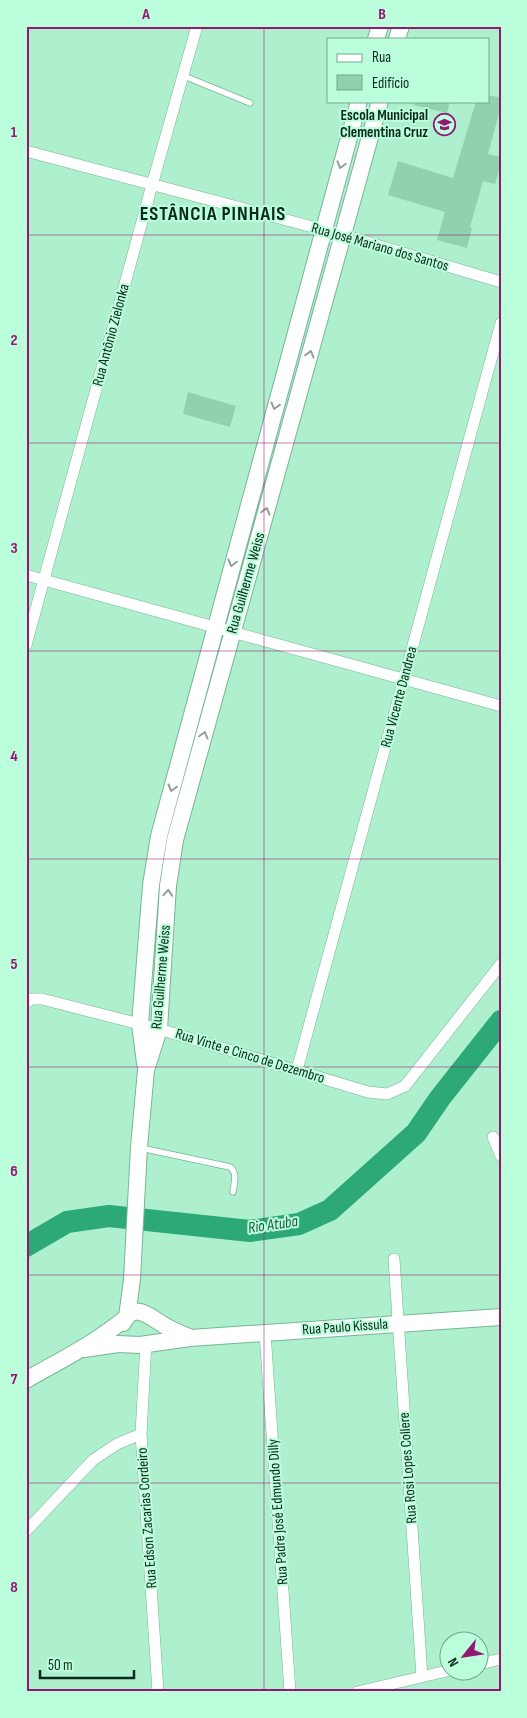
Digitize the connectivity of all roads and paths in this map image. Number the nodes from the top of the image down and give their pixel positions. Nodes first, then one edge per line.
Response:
1 (197, 26) edge
2 (380, 26) edge
3 (401, 26) edge
4 (376, 38) edge
5 (397, 38) edge
6 (184, 76) junction
7 (359, 102) edge
8 (380, 102) edge
9 (250, 103) dead end
10 (26, 151) edge
11 (152, 185) junction
12 (323, 230) junction
13 (343, 235) junction
14 (501, 282) edge
15 (501, 323) edge
16 (26, 576) edge
17 (44, 580) junction
18 (215, 627) junction
19 (232, 632) junction
20 (26, 645) edge
21 (403, 679) junction
22 (501, 706) edge
23 (501, 964) edge
24 (26, 1002) edge
25 (140, 1024) junction
26 (158, 1029) junction
27 (146, 1070) junction
28 (297, 1070) junction
29 (493, 1137) dead end
30 (139, 1147) junction
31 (501, 1156) edge
32 (233, 1192) dead end
33 (394, 1260) dead end
34 (132, 1271) junction
35 (127, 1317) junction
36 (151, 1317) junction
37 (501, 1317) edge
38 (398, 1324) junction
39 (265, 1333) junction
40 (190, 1338) junction
41 (140, 1344) junction
42 (84, 1349) junction
43 (26, 1380) edge
44 (141, 1434) junction
45 (26, 1531) edge
46 (440, 1673) edge
47 (422, 1677) junction
48 (158, 1692) edge
49 (290, 1692) edge
50 (357, 1692) edge

1 - 6 street, Rua Antônio Zielonka
2 - 4 street
3 - 5 street
6 - 9 lane
6 - 11 street, Rua Antônio Zielonka
7 -> 12 street, Rua Guilherme Weiss
8 - 13 street, Rua Guilherme Weiss
10 - 11 street, Rua José Mariano dos Santos
11 - 12 street, Rua José Mariano dos Santos
11 - 17 street, Rua Antônio Zielonka
12 - 13 street, Rua José Mariano dos Santos
12 -> 18 street, Rua Guilherme Weiss
13 - 14 street, Rua José Mariano dos Santos
19 -> 13 street, Rua Guilherme Weiss
15 - 21 street, Rua Vicente Dandrea
16 - 17 street
17 - 18 street
17 - 20 street, Rua Antônio Zielonka
18 - 19 street
18 -> 25 street, Rua Guilherme Weiss
19 - 21 street
26 -> 19 street, Rua Guilherme Weiss
21 - 22 street
21 - 28 street, Rua Vicente Dandrea
23 - 28 street, Rua Vinte e Cinco de Dezembro
24 - 25 street, Rua Vinte e Cinco de Dezembro
25 - 26 street, Rua Vinte e Cinco de Dezembro
25 - 27 street, Rua Guilherme Weiss
26 - 27 street, Rua Guilherme Weiss
26 - 28 street, Rua Vinte e Cinco de Dezembro
27 - 30 street, Rua Guilherme Weiss
29 - 31 street
30 - 32 lane
30 - 34 street, Rua Guilherme Weiss
33 - 38 street, Rua Rosi Lopes Collere
34 - 35 street
34 - 36 street
35 - 36 street
35 - 41 street
35 - 42 street, Rua Paulo Kissula
36 - 40 street, Rua Paulo Kissula
36 - 41 street
37 - 38 street, Rua Paulo Kissula
38 - 39 street, Rua Paulo Kissula
38 - 47 street, Rua Rosi Lopes Collere
39 - 40 street, Rua Paulo Kissula
39 - 49 street, Rua Padre José Edmundo Dilly
40 - 41 street, Rua Paulo Kissula
41 - 42 street, Rua Paulo Kissula
41 - 44 street, Rua Edson Zacarias Cordeiro
42 - 43 street, Rua Paulo Kissula
44 - 45 street
44 - 48 street, Rua Edson Zacarias Cordeiro
46 - 47 street
47 - 50 street

